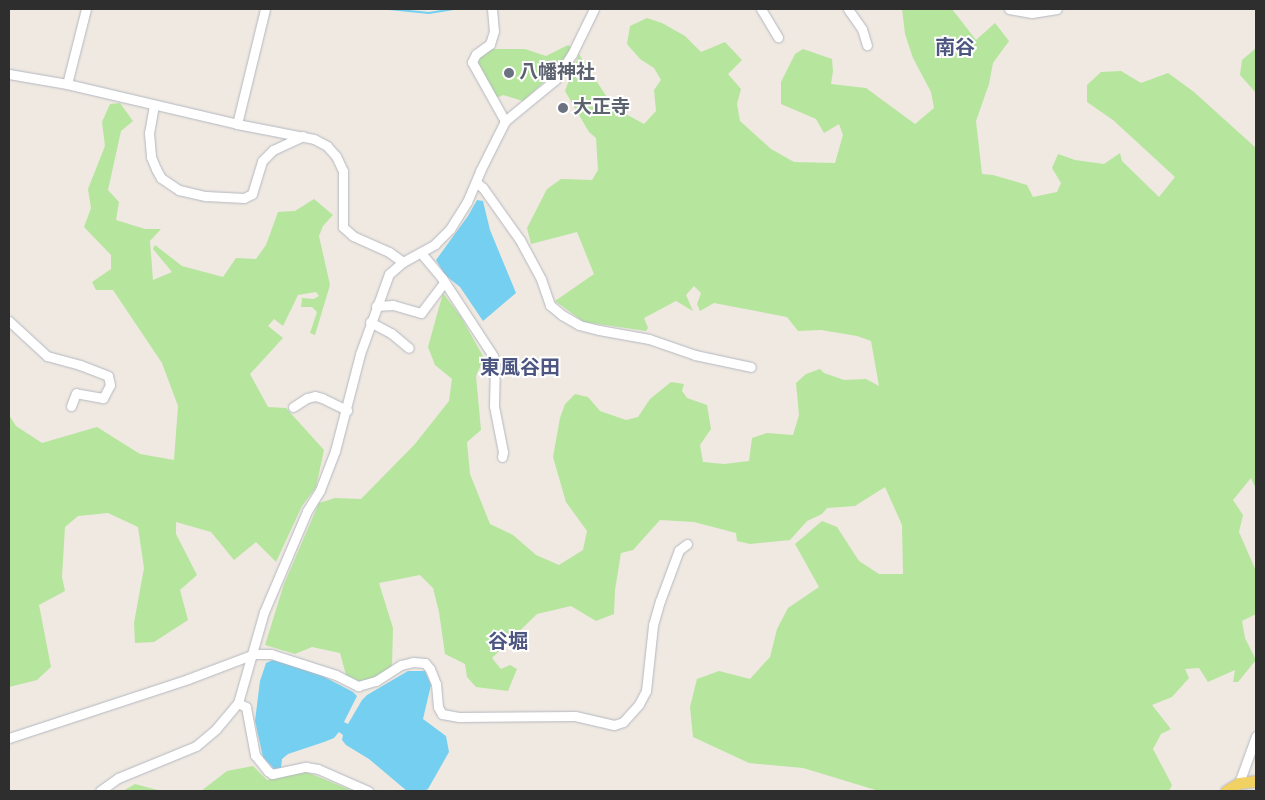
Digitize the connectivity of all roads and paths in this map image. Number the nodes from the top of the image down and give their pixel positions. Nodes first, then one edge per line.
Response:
1 (86, 9) edge
2 (265, 9) edge
3 (492, 9) edge
4 (594, 9) edge
5 (761, 9) edge
6 (848, 9) edge
7 (1009, 9) edge
8 (1057, 9) edge
9 (778, 37) dead end
10 (866, 46) dead end
11 (9, 74) edge
12 (67, 84) junction
13 (154, 105) junction
14 (505, 121) junction
15 (237, 124) junction
16 (303, 136) junction
17 (476, 182) junction
18 (421, 253) junction
19 (403, 262) junction
20 (444, 282) junction
21 (376, 306) junction
22 (9, 321) edge
23 (370, 322) junction
24 (409, 348) dead end
25 (751, 367) dead end
26 (71, 406) dead end
27 (293, 407) dead end
28 (347, 410) junction
29 (502, 457) dead end
30 (687, 544) dead end
31 (254, 654) junction
32 (238, 703) junction
33 (1256, 736) edge
34 (9, 738) edge
35 (1256, 781) edge
36 (1239, 783) junction
37 (100, 791) edge
38 (368, 791) edge
39 (1226, 791) edge

1 - 12 street
2 - 15 street
3 - 14 street
4 - 14 street
5 - 9 street
6 - 10 street
7 - 8 street
11 - 12 street
12 - 13 street
13 - 15 street
13 - 16 street
14 - 17 street
15 - 16 street
16 - 19 street
17 - 18 street
17 - 25 street
18 - 19 street
18 - 20 street
19 - 21 street
20 - 21 street
20 - 29 street
21 - 23 street
22 - 26 street
23 - 24 street
23 - 28 street
27 - 28 street
28 - 31 street
30 - 31 street
31 - 32 street
31 - 34 street
32 - 37 street
32 - 38 street
33 - 36 street
35 - 36 main road
36 - 39 main road

